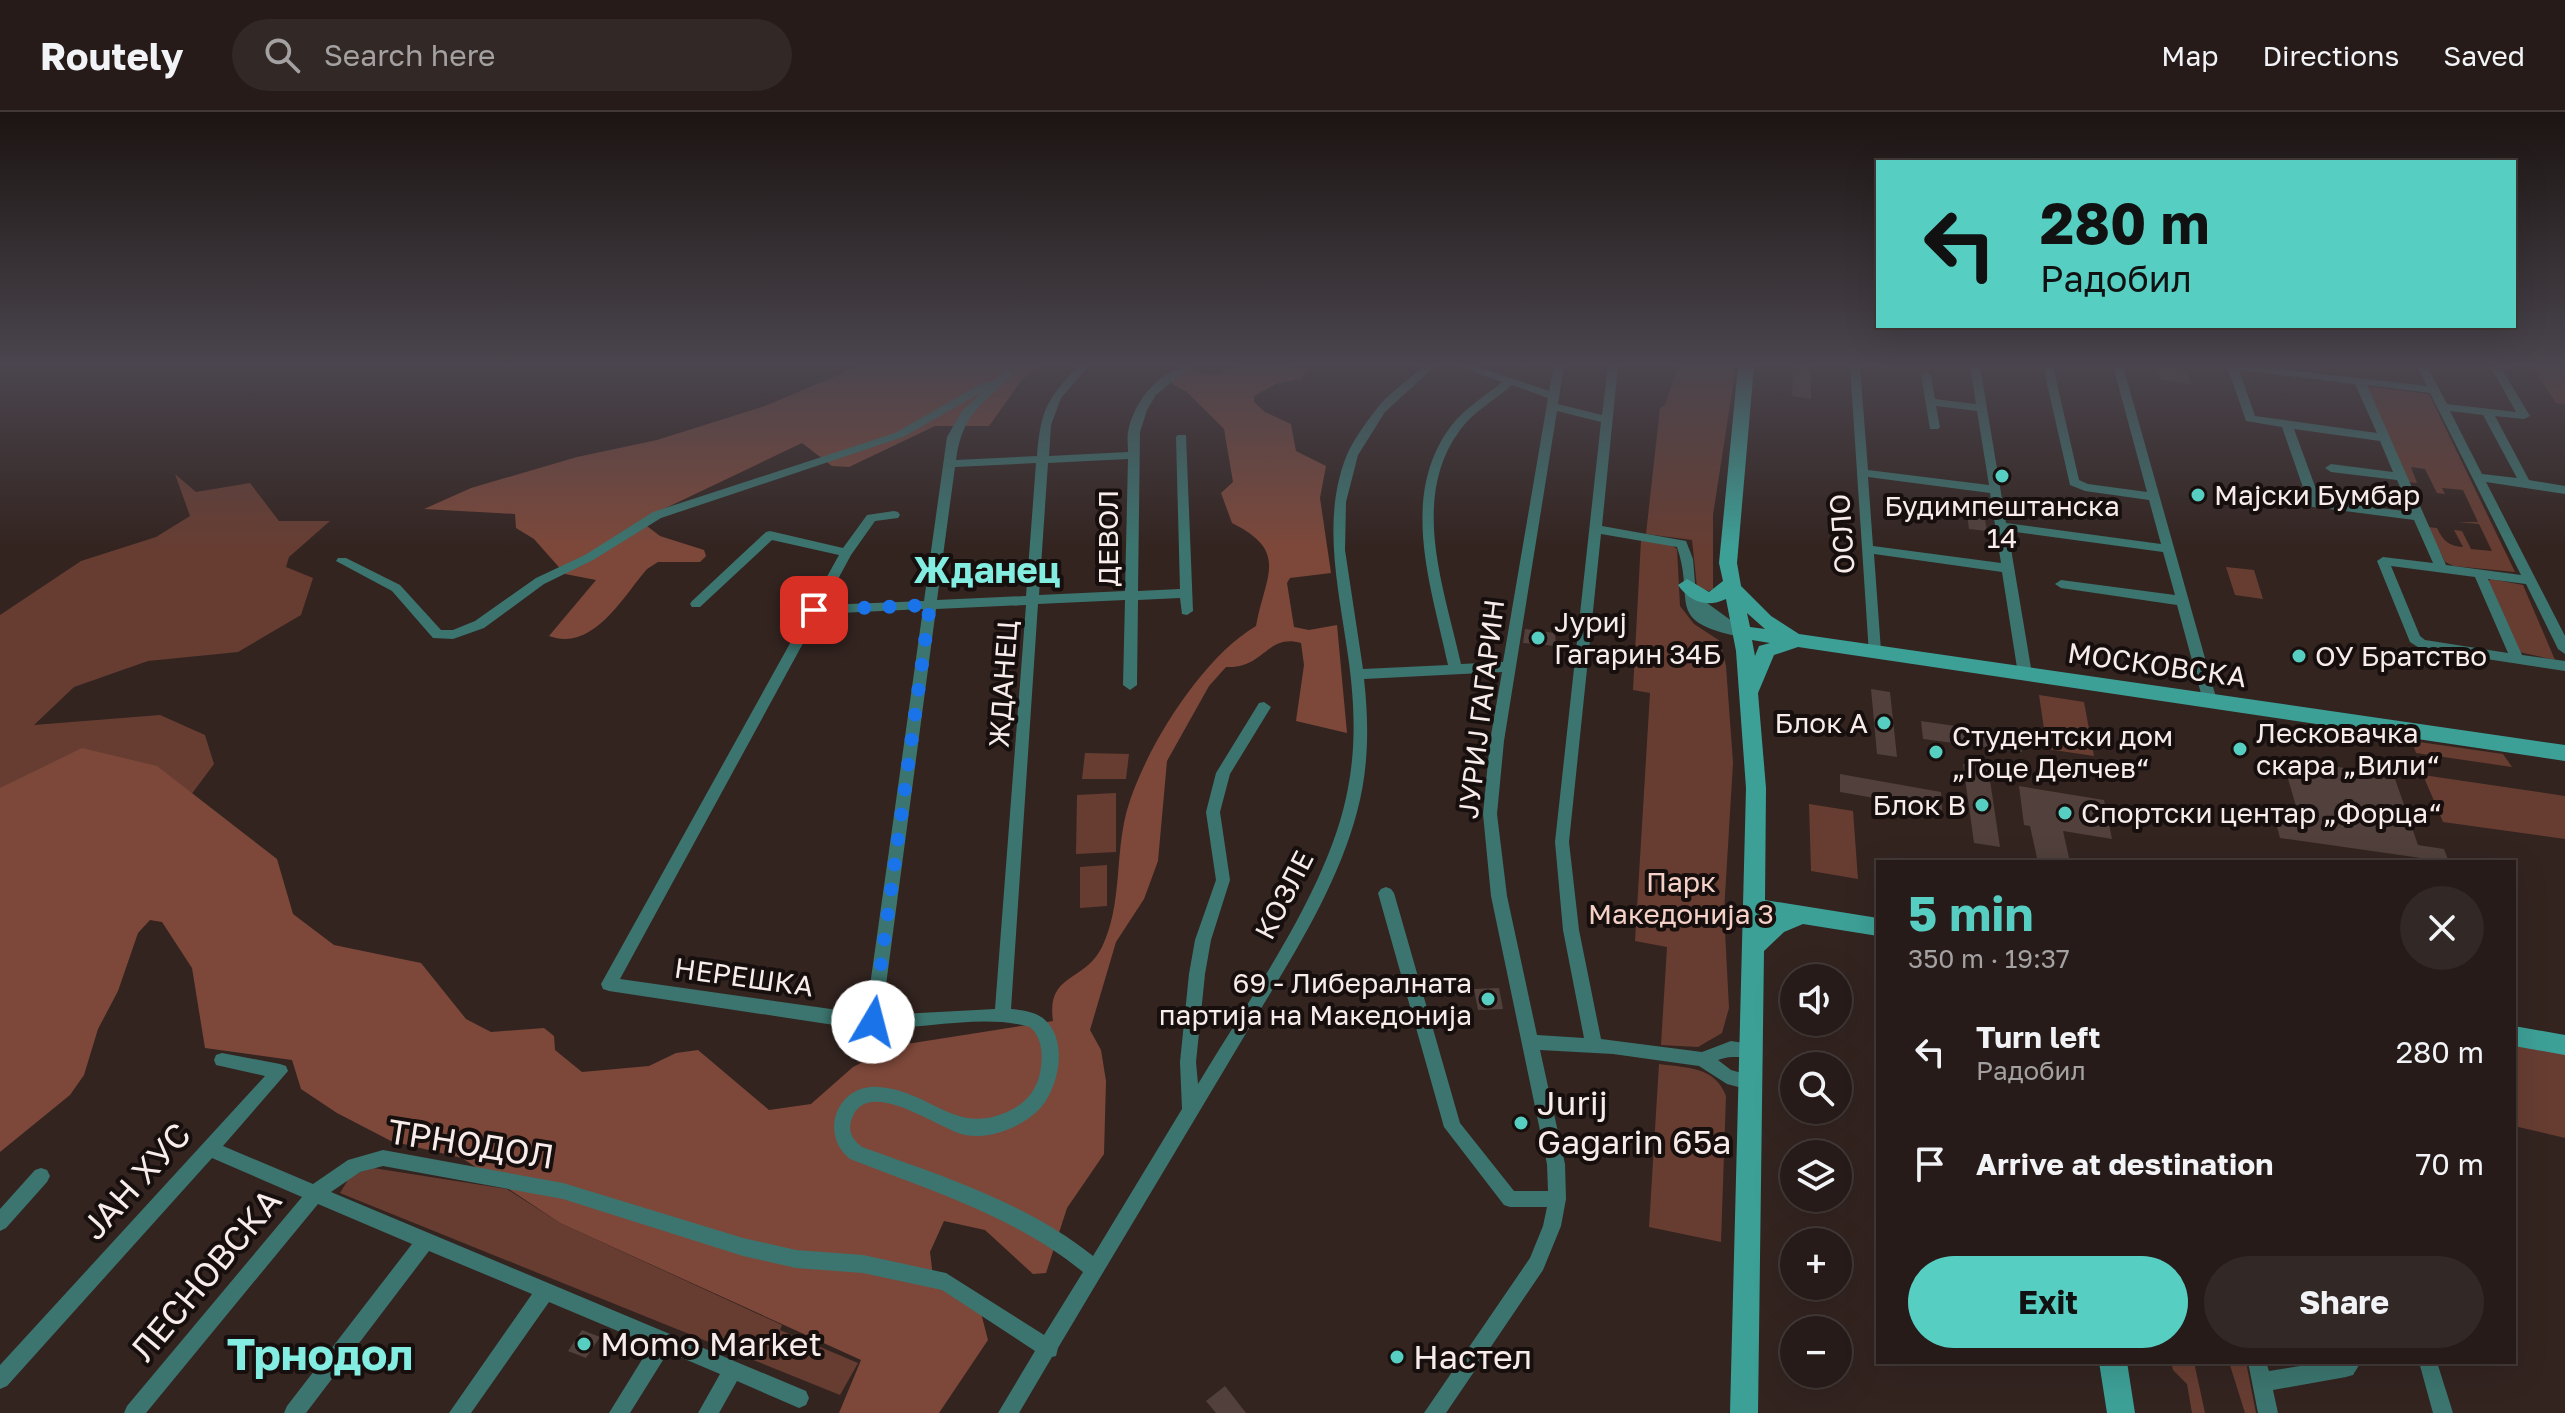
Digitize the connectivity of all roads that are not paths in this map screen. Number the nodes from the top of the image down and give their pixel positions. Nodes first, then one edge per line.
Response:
1 (2287, 426) edge
2 (913, 427) edge
3 (958, 427) edge
4 (1045, 427) edge
5 (1136, 427) edge
6 (1366, 427) edge
7 (1457, 427) edge
8 (1548, 427) edge
9 (1607, 427) edge
10 (1740, 427) edge
11 (1859, 427) edge
12 (1985, 427) edge
13 (2062, 427) edge
14 (2135, 427) edge
15 (2293, 427) edge
16 (2379, 427) edge
17 (2453, 427) edge
18 (2495, 427) edge
19 (1182, 437) dead end
20 (2384, 438) junction
21 (1133, 455) junction
22 (1042, 460) junction
23 (950, 464) junction
24 (2331, 468) dead end
25 (1862, 473) junction
26 (2401, 477) junction
27 (2478, 477) junction
28 (2525, 483) junction
29 (1995, 490) junction
30 (2565, 490) edge
31 (2154, 497) junction
32 (2279, 499) dead end
33 (2315, 504) junction
34 (894, 515) dead end
35 (2419, 517) junction
36 (2000, 526) junction
37 (1597, 529) junction
38 (1867, 549) junction
39 (2168, 549) junction
40 (846, 553) junction
41 (342, 561) dead end
42 (2007, 568) junction
43 (2441, 568) junction
44 (2479, 573) junction
45 (2530, 580) junction
46 (1730, 584) junction
47 (2061, 584) dead end
48 (1688, 589) junction
49 (1186, 593) junction
50 (1132, 596) junction
51 (1033, 600) junction
52 (2183, 601) junction
53 (696, 604) dead end
54 (930, 605) junction
55 (814, 610) junction
56 (1187, 611) dead end
57 (1741, 632) junction
58 (1812, 642) junction
59 (2565, 649) edge
60 (1874, 651) junction
61 (2517, 659) junction
62 (2565, 666) edge
63 (1509, 667) junction
64 (1455, 669) junction
65 (1358, 674) junction
66 (2025, 674) junction
67 (1130, 685) dead end
68 (1750, 700) junction
69 (2210, 701) junction
70 (1264, 707) dead end
71 (2565, 753) edge
72 (1755, 864) junction
73 (1386, 893) dead end
74 (1753, 907) junction
75 (1808, 916) junction
76 (1876, 927) edge
77 (1751, 949) junction
78 (1002, 1017) junction
79 (873, 1022) junction
80 (2516, 1036) edge
81 (1533, 1042) junction
82 (2565, 1045) edge
83 (1594, 1046) junction
84 (1750, 1050) junction
85 (1702, 1059) junction
86 (222, 1060) dead end
87 (1750, 1082) junction
88 (1191, 1111) junction
89 (209, 1148) junction
90 (41, 1176) dead end
91 (315, 1194) junction
92 (1557, 1199) junction
93 (0, 1222) edge
94 (425, 1241) junction
95 (1094, 1269) junction
96 (545, 1291) junction
97 (664, 1342) junction
98 (1049, 1349) junction
99 (2113, 1364) edge
100 (2350, 1364) edge
101 (2429, 1364) edge
102 (733, 1370) junction
103 (2260, 1372) edge
104 (0, 1379) edge
105 (799, 1398) dead end
106 (134, 1413) edge
107 (294, 1413) edge
108 (459, 1413) edge
109 (619, 1413) edge
110 (708, 1413) edge
111 (1008, 1413) edge
112 (1434, 1413) edge
113 (1744, 1413) edge
114 (2121, 1413) edge
115 (2268, 1413) edge
116 (2443, 1413) edge

1 - 33 street
2 - 41 street
3 - 23 street
4 - 22 street, ЖДАНЕЦ
5 - 21 street, ДЕВОЛ
6 - 65 street, КОЗЛЕ
7 - 64 street
8 - 63 street, ЈУРИЈ ГАГАРИН
9 - 37 street
10 - 46 street
11 - 25 street, ОСЛО
12 - 29 street
13 - 31 street
14 - 31 street
15 - 20 street
16 - 20 street
17 - 27 street
18 - 28 street
19 - 49 street
20 - 26 street
21 - 22 street
21 - 50 street, ДЕВОЛ
22 - 23 street
22 - 51 street, ЖДАНЕЦ
23 - 54 street
24 - 26 street
25 - 29 street
25 - 38 street, ОСЛО
26 - 35 street
27 - 28 street
27 - 45 street
28 - 30 street
29 - 36 street
31 - 39 street
32 - 33 street
33 - 35 street
34 - 40 street, НЕРЕШКА
35 - 43 street
36 - 39 street
36 - 42 street
37 - 48 street
37 - 83 street
38 - 42 street
38 - 60 street, ОСЛО
39 - 52 street
40 - 53 street
40 - 55 street, НЕРЕШКА
42 - 66 street
43 - 44 street
43 - 61 street
44 - 45 street
44 - 61 street
45 - 59 street
46 - 48 street
46 - 57 street
46 - 58 street
47 - 52 street
48 - 57 street
49 - 50 street
49 - 56 street
50 - 51 street
50 - 67 street, ДЕВОЛ
51 - 54 street
51 - 78 street, ЖДАНЕЦ
52 - 69 street
54 - 55 street
54 - 79 street
55 - 79 street, НЕРЕШКА
57 - 58 street, МОСКОВСКА
57 - 68 street
58 - 60 street, МОСКОВСКА
58 - 68 street
60 - 66 street, МОСКОВСКА
61 - 62 street
63 - 64 street
63 - 81 street, ЈУРИЈ ГАГАРИН
64 - 65 street
65 - 88 street, КОЗЛЕ
66 - 69 street, МОСКОВСКА
68 - 72 street
69 - 71 street, МОСКОВСКА
70 - 88 street
72 - 74 street
72 - 75 street
73 - 92 street
74 - 75 street
74 - 77 street
75 - 76 street
75 - 77 street
77 - 84 street
78 - 79 street, НЕРЕШКА
78 - 95 street, НЕРЕШКА
80 - 82 street
81 - 83 street
81 - 92 street, ЈУРИЈ ГАГАРИН
83 - 85 street
84 - 85 street
84 - 87 street
85 - 87 street
86 - 89 street, ЈАН ХУС
87 - 113 street
88 - 95 street, КОЗЛЕ
89 - 91 street, ЛЕСНОВСКА
89 - 104 street, ЈАН ХУС
90 - 93 street
91 - 94 street
91 - 98 street, ТРНОДОЛ
91 - 106 street, ЛЕСНОВСКА
92 - 112 street, ЈУРИЈ ГАГАРИН
94 - 96 street
94 - 107 street
95 - 98 street, КОЗЛЕ
96 - 97 street
96 - 108 street
97 - 102 street
97 - 109 street
98 - 111 street, КОЗЛЕ
99 - 114 street
100 - 103 street
101 - 116 street
102 - 105 street
102 - 110 street
103 - 115 street

